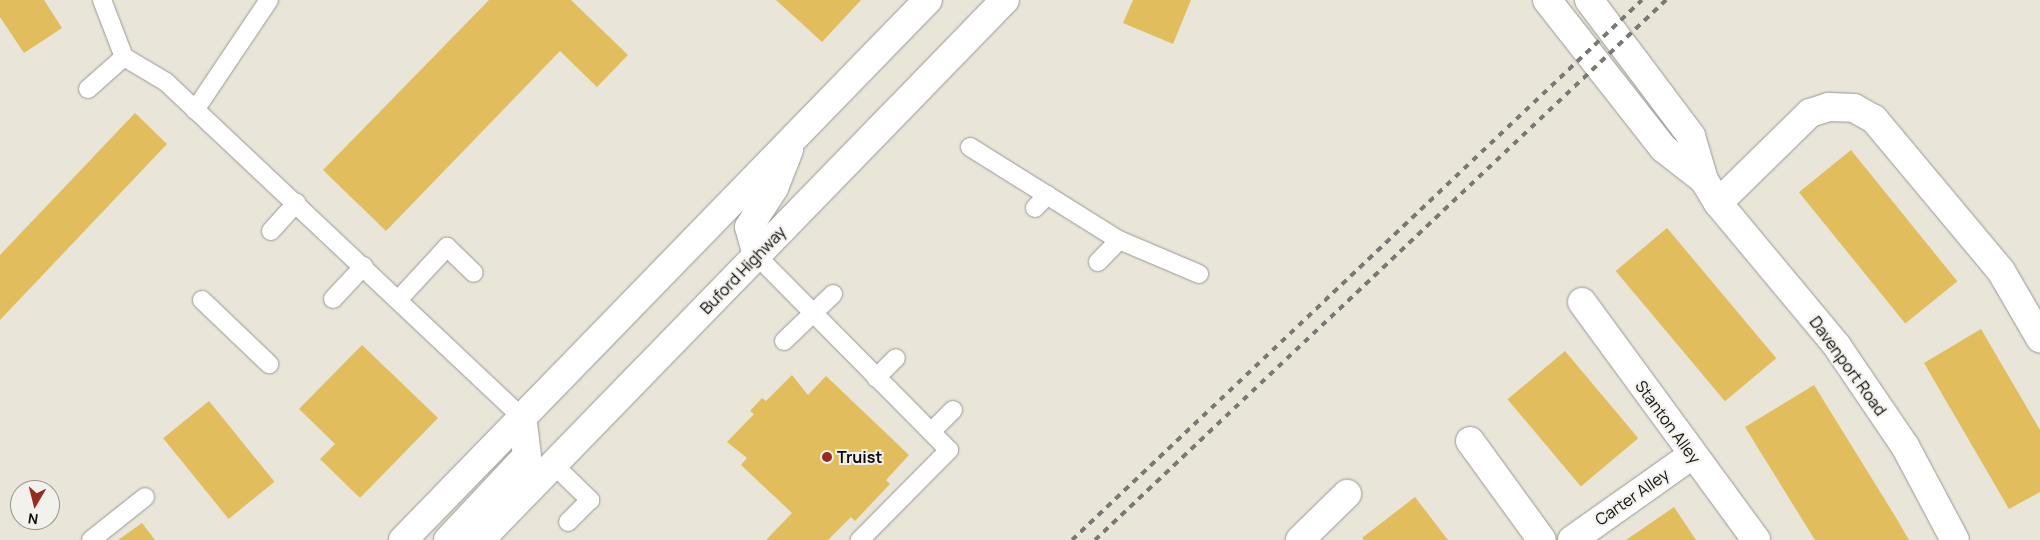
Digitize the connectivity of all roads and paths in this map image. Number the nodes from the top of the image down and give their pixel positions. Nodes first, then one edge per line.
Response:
1 (102, 0) edge
2 (269, 0) edge
3 (928, 0) edge
4 (1005, 0) edge
5 (1547, 0) edge
6 (1589, 0) edge
7 (124, 57) junction
8 (88, 89) dead end
9 (195, 110) junction
10 (795, 137) junction
11 (970, 147) dead end
12 (1704, 180) junction
13 (1048, 195) junction
14 (296, 203) junction
15 (1718, 203) junction
16 (1035, 208) dead end
17 (271, 231) dead end
18 (1119, 240) junction
19 (757, 256) junction
20 (1098, 262) dead end
21 (364, 266) junction
22 (474, 272) dead end
23 (1199, 274) dead end
24 (833, 294) dead end
25 (333, 299) dead end
26 (399, 299) junction
27 (202, 300) dead end
28 (1582, 302) dead end
29 (813, 316) junction
30 (2040, 338) edge
31 (784, 341) dead end
32 (896, 358) dead end
33 (269, 364) dead end
34 (876, 378) junction
35 (952, 410) dead end
36 (522, 418) junction
37 (931, 432) junction
38 (1470, 441) dead end
39 (1692, 455) junction
40 (553, 464) junction
41 (1347, 494) dead end
42 (145, 497) dead end
43 (568, 522) dead end
44 (91, 540) edge
45 (403, 540) edge
46 (448, 540) edge
47 (480, 540) edge
48 (860, 540) edge
49 (1301, 540) edge
50 (1542, 540) edge
51 (1572, 540) edge
52 (1756, 540) edge
53 (1955, 540) edge

1 - 7 lane
2 - 9 lane
3 - 10 street
4 - 19 street, Buford Highway
5 - 12 street, Davenport Road
6 - 12 street, Davenport Road
7 - 8 lane
7 - 9 lane
9 - 14 lane
10 - 19 street
10 - 36 street
11 - 13 lane
12 - 15 street, Davenport Road
13 - 16 lane
13 - 18 lane
14 - 17 lane
14 - 21 lane
15 - 30 street
15 - 53 street, Davenport Road
18 - 20 lane
18 - 23 lane
19 - 29 lane
19 - 40 street, Buford Highway
21 - 25 lane
21 - 26 lane
22 - 26 lane
24 - 29 lane
26 - 36 lane
27 - 33 lane
28 - 39 street, Stanton Alley
29 - 31 lane
29 - 34 lane
32 - 34 lane
34 - 37 lane
35 - 37 lane
36 - 45 street
36 - 46 street
37 - 48 lane
38 - 50 street
39 - 51 street, Carter Alley
39 - 52 street, Stanton Alley
40 - 43 lane
40 - 47 street, Buford Highway
41 - 49 street
42 - 44 lane

